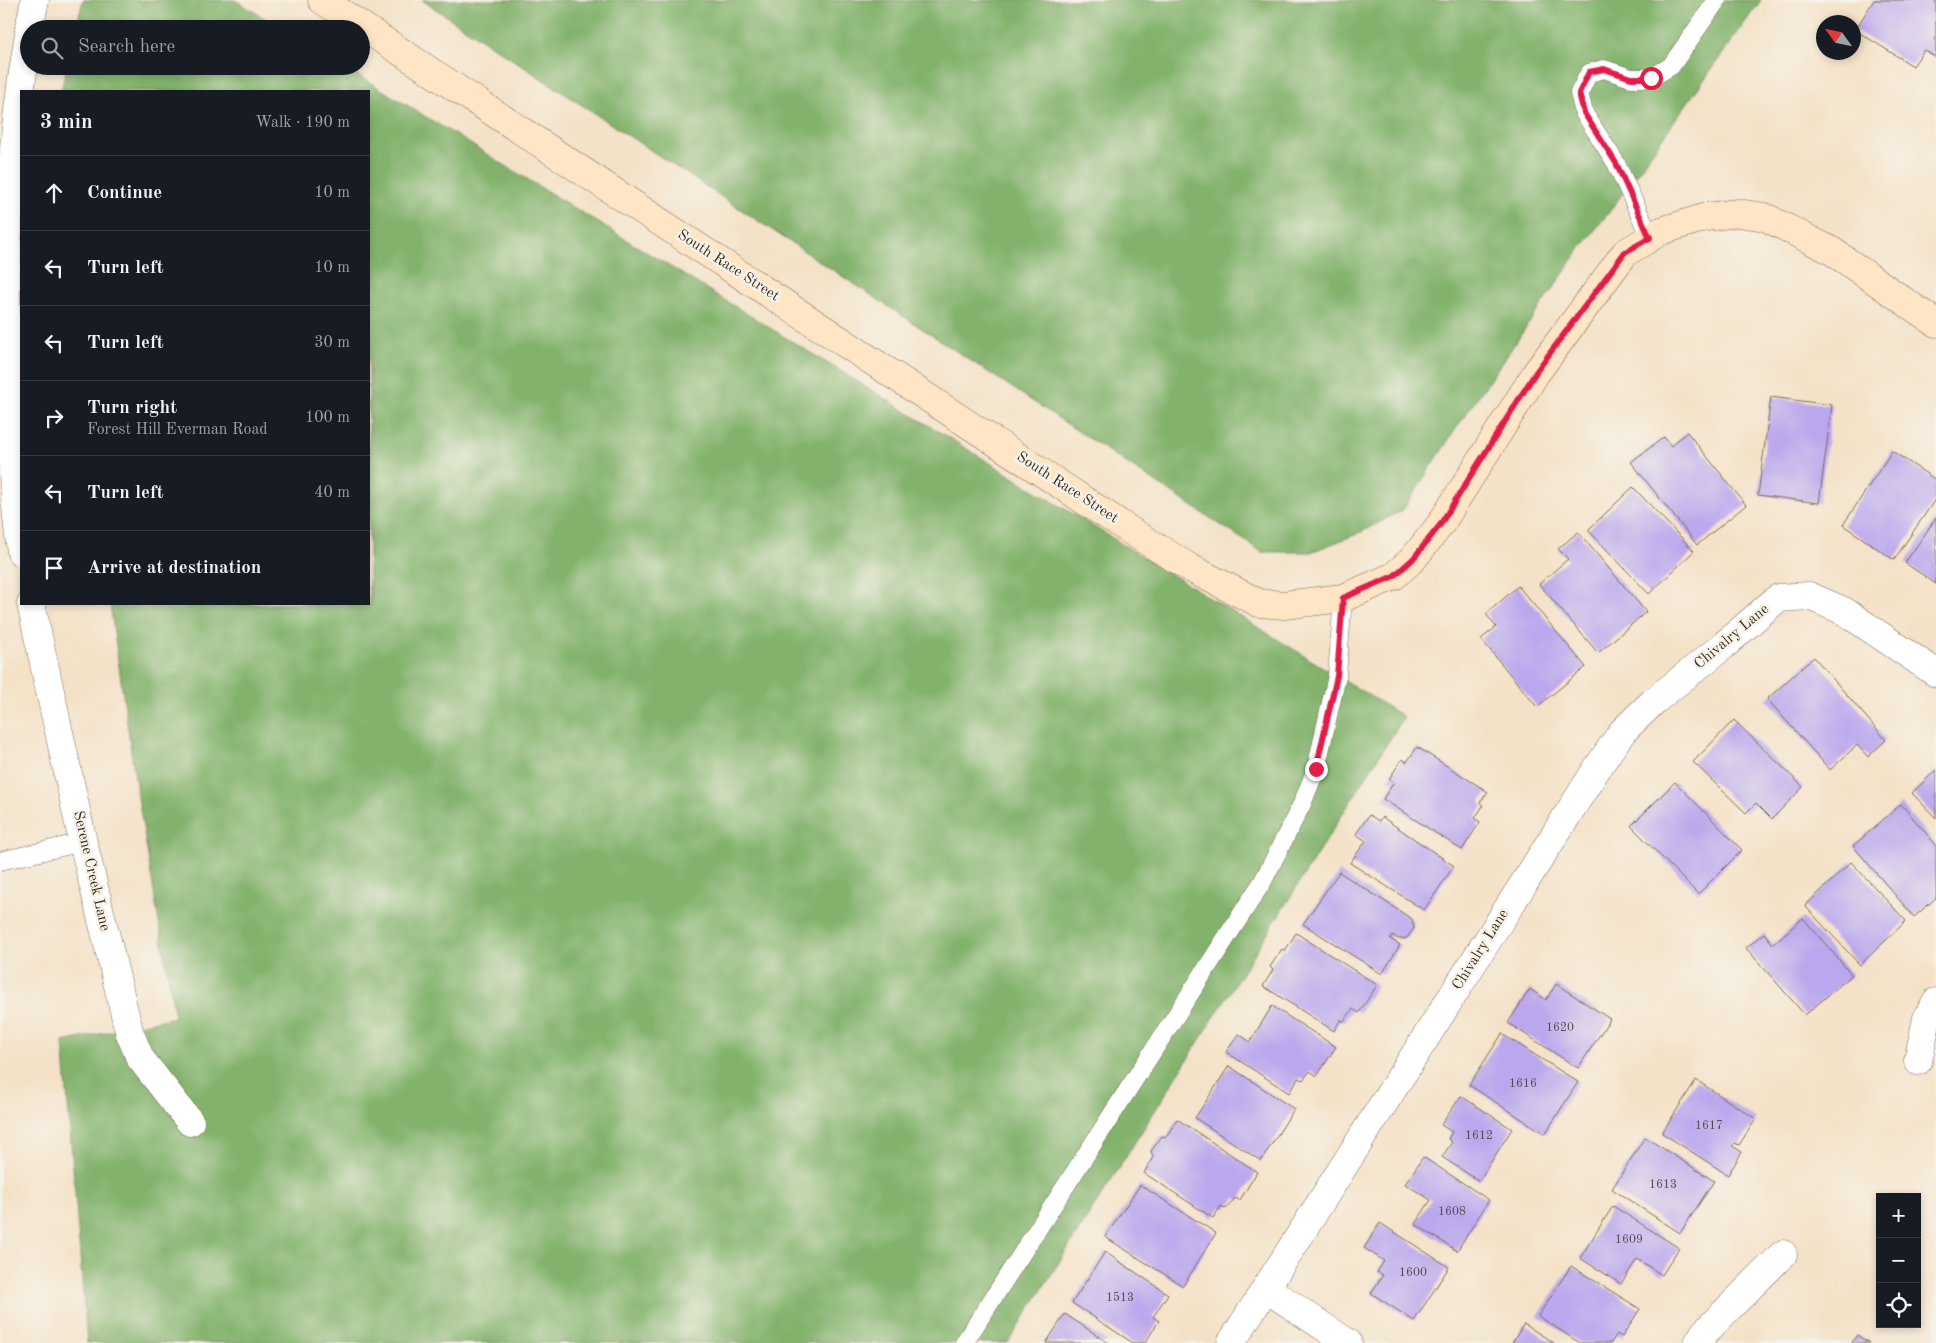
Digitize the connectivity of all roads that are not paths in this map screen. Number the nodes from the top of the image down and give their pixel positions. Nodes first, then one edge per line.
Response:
1 (35, 0) edge
2 (322, 0) edge
3 (1718, 0) edge
4 (32, 20) edge
5 (352, 20) edge
6 (370, 32) edge
7 (22, 75) edge
8 (1650, 238) junction
9 (1936, 323) edge
10 (20, 545) edge
11 (1343, 598) junction
12 (31, 605) edge
13 (1936, 673) edge
14 (83, 842) junction
15 (0, 861) edge
16 (1936, 1002) edge
17 (1918, 1061) dead end
18 (190, 1122) dead end
19 (1783, 1254) dead end
20 (1267, 1289) junction
21 (964, 1343) edge
22 (1231, 1343) edge
23 (1348, 1343) edge
24 (1698, 1343) edge

1 - 4 street
2 - 5 street, South Race Street
3 - 8 lane
6 - 11 street, South Race Street
7 - 10 street
8 - 9 street, South Race Street
8 - 11 street, South Race Street
11 - 21 lane
12 - 14 street, Serene Creek Lane
13 - 20 street, Chivalry Lane
14 - 15 lane
14 - 18 street, Serene Creek Lane
16 - 17 street
19 - 24 street
20 - 22 street, Chivalry Lane
20 - 23 street

